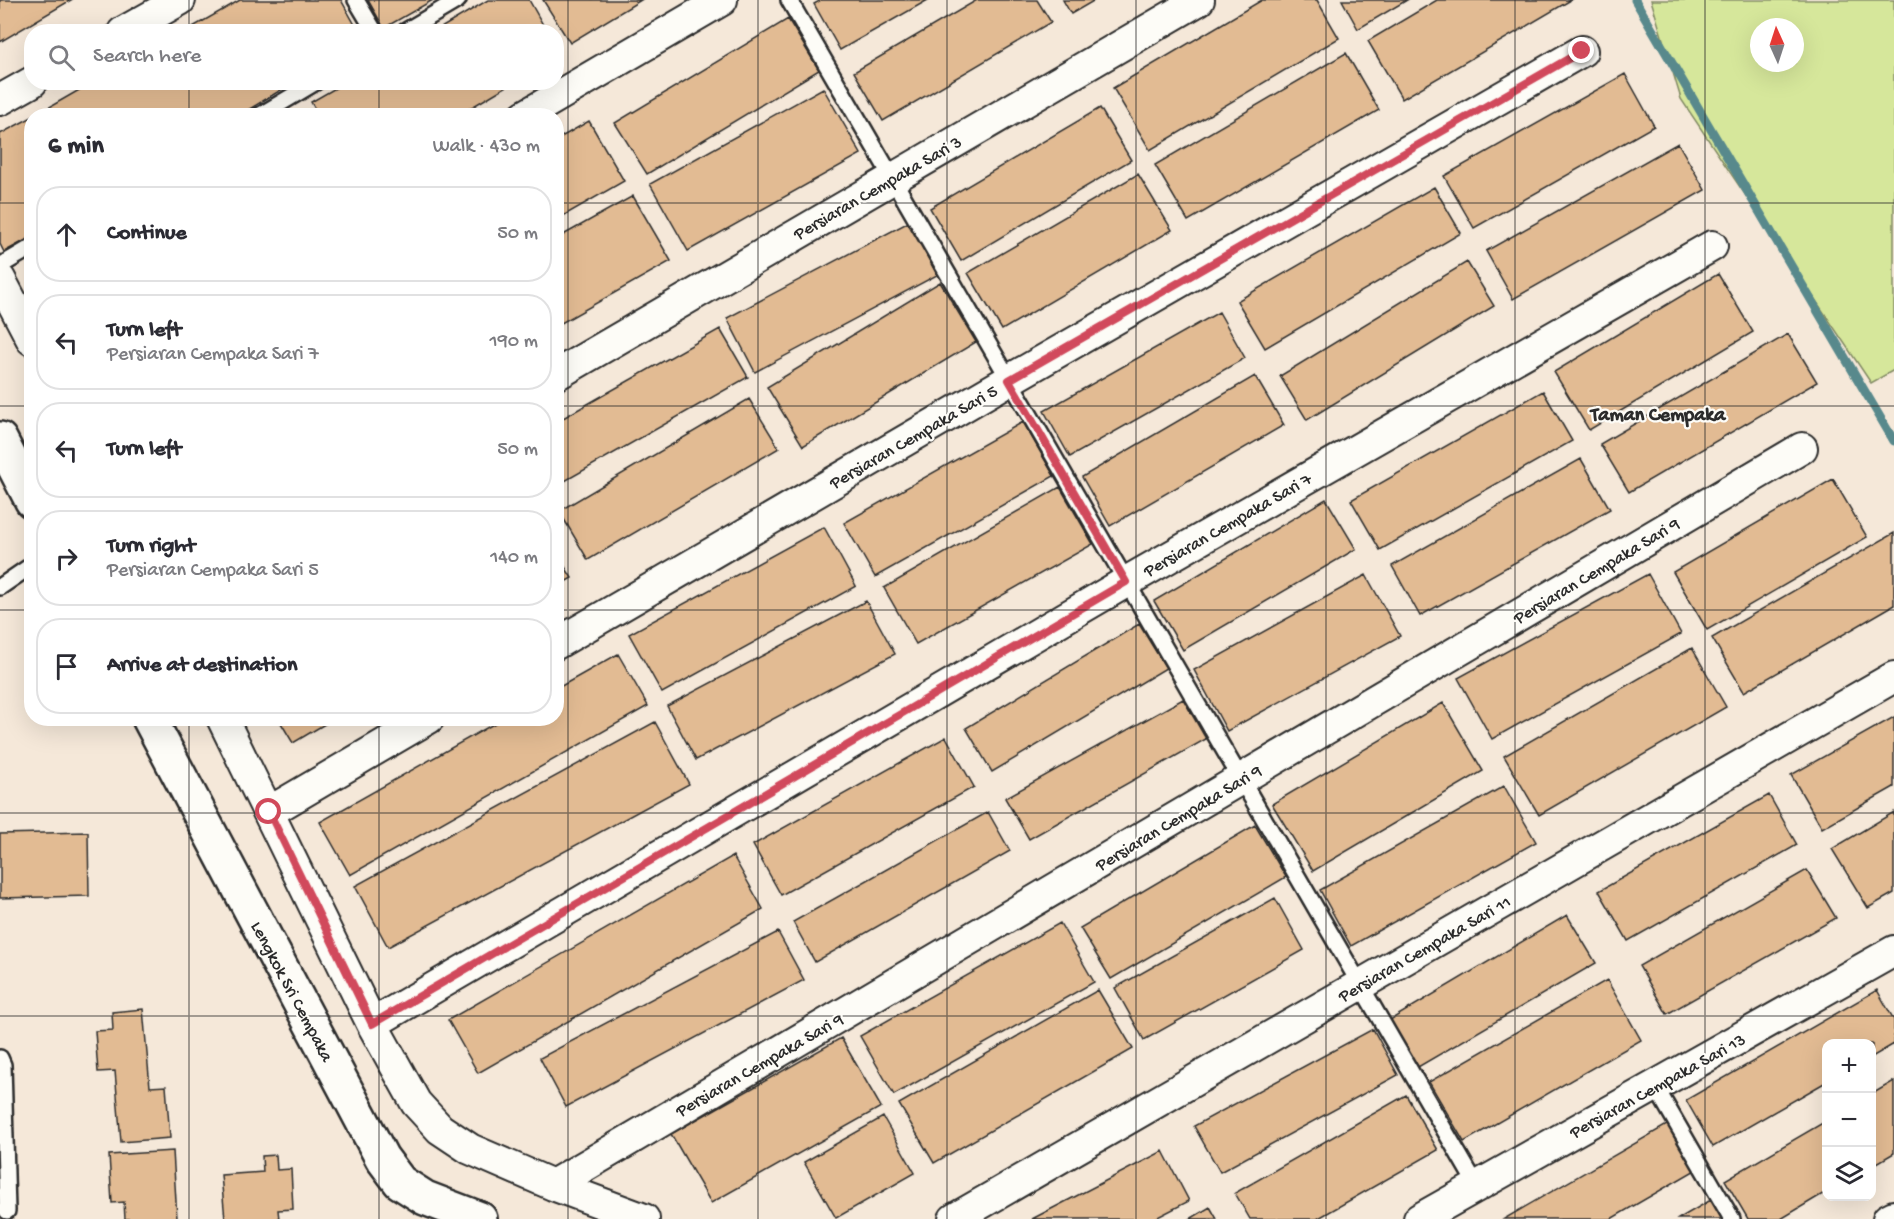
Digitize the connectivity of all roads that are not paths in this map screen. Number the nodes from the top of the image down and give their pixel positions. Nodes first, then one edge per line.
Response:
1 (180, 0) edge
2 (356, 0) edge
3 (458, 0) edge
4 (722, 0) edge
5 (789, 0) edge
6 (1199, 0) edge
7 (137, 24) edge
8 (370, 24) edge
9 (418, 24) edge
10 (1582, 51) dead end
11 (24, 86) edge
12 (303, 90) edge
13 (0, 100) edge
14 (272, 108) edge
15 (538, 108) edge
16 (892, 178) junction
17 (1712, 246) dead end
18 (24, 252) edge
19 (0, 266) edge
20 (0, 279) edge
21 (24, 325) edge
22 (564, 370) edge
23 (1009, 380) junction
24 (0, 439) edge
25 (1802, 448) dead end
26 (24, 486) edge
27 (24, 570) edge
28 (1126, 582) junction
29 (0, 587) edge
30 (564, 639) edge
31 (1894, 677) edge
32 (153, 726) edge
33 (226, 726) edge
34 (415, 726) edge
35 (1241, 780) junction
36 (269, 812) junction
37 (1894, 951) edge
38 (1360, 985) junction
39 (372, 1024) junction
40 (0, 1058) edge
41 (1655, 1086) junction
42 (553, 1185) junction
43 (1477, 1186) junction
44 (7, 1211) dead end
45 (1894, 1216) edge
46 (480, 1219) edge
47 (644, 1219) edge
48 (954, 1219) edge
49 (1419, 1219) edge
50 (1732, 1219) edge
51 (1888, 1219) edge

1 - 7 street
2 - 8 lane
3 - 9 lane
4 - 15 street
5 - 16 lane
6 - 16 street, Persiaran Cempaka Sari 3
10 - 23 street, Persiaran Cempaka Sari 5
11 - 13 street
12 - 14 lane
16 - 22 street, Persiaran Cempaka Sari 3
16 - 23 lane
17 - 28 street, Persiaran Cempaka Sari 7
18 - 19 lane
20 - 21 street
23 - 28 lane
23 - 30 street, Persiaran Cempaka Sari 5
24 - 26 street
25 - 35 street, Persiaran Cempaka Sari 9
27 - 29 lane
28 - 35 lane
28 - 39 street, Persiaran Cempaka Sari 7
31 - 38 street, Persiaran Cempaka Sari 11
32 - 46 street, Lengkok Sri Cempaka
33 - 36 street
34 - 36 street
35 - 38 lane
35 - 42 street, Persiaran Cempaka Sari 9
36 - 39 street
37 - 41 street, Persiaran Cempaka Sari 13
38 - 43 lane
38 - 48 street, Persiaran Cempaka Sari 11
39 - 42 street
40 - 44 lane
41 - 43 street, Persiaran Cempaka Sari 13
41 - 50 lane
42 - 47 street
43 - 49 street, Persiaran Cempaka Sari 13
45 - 51 street

